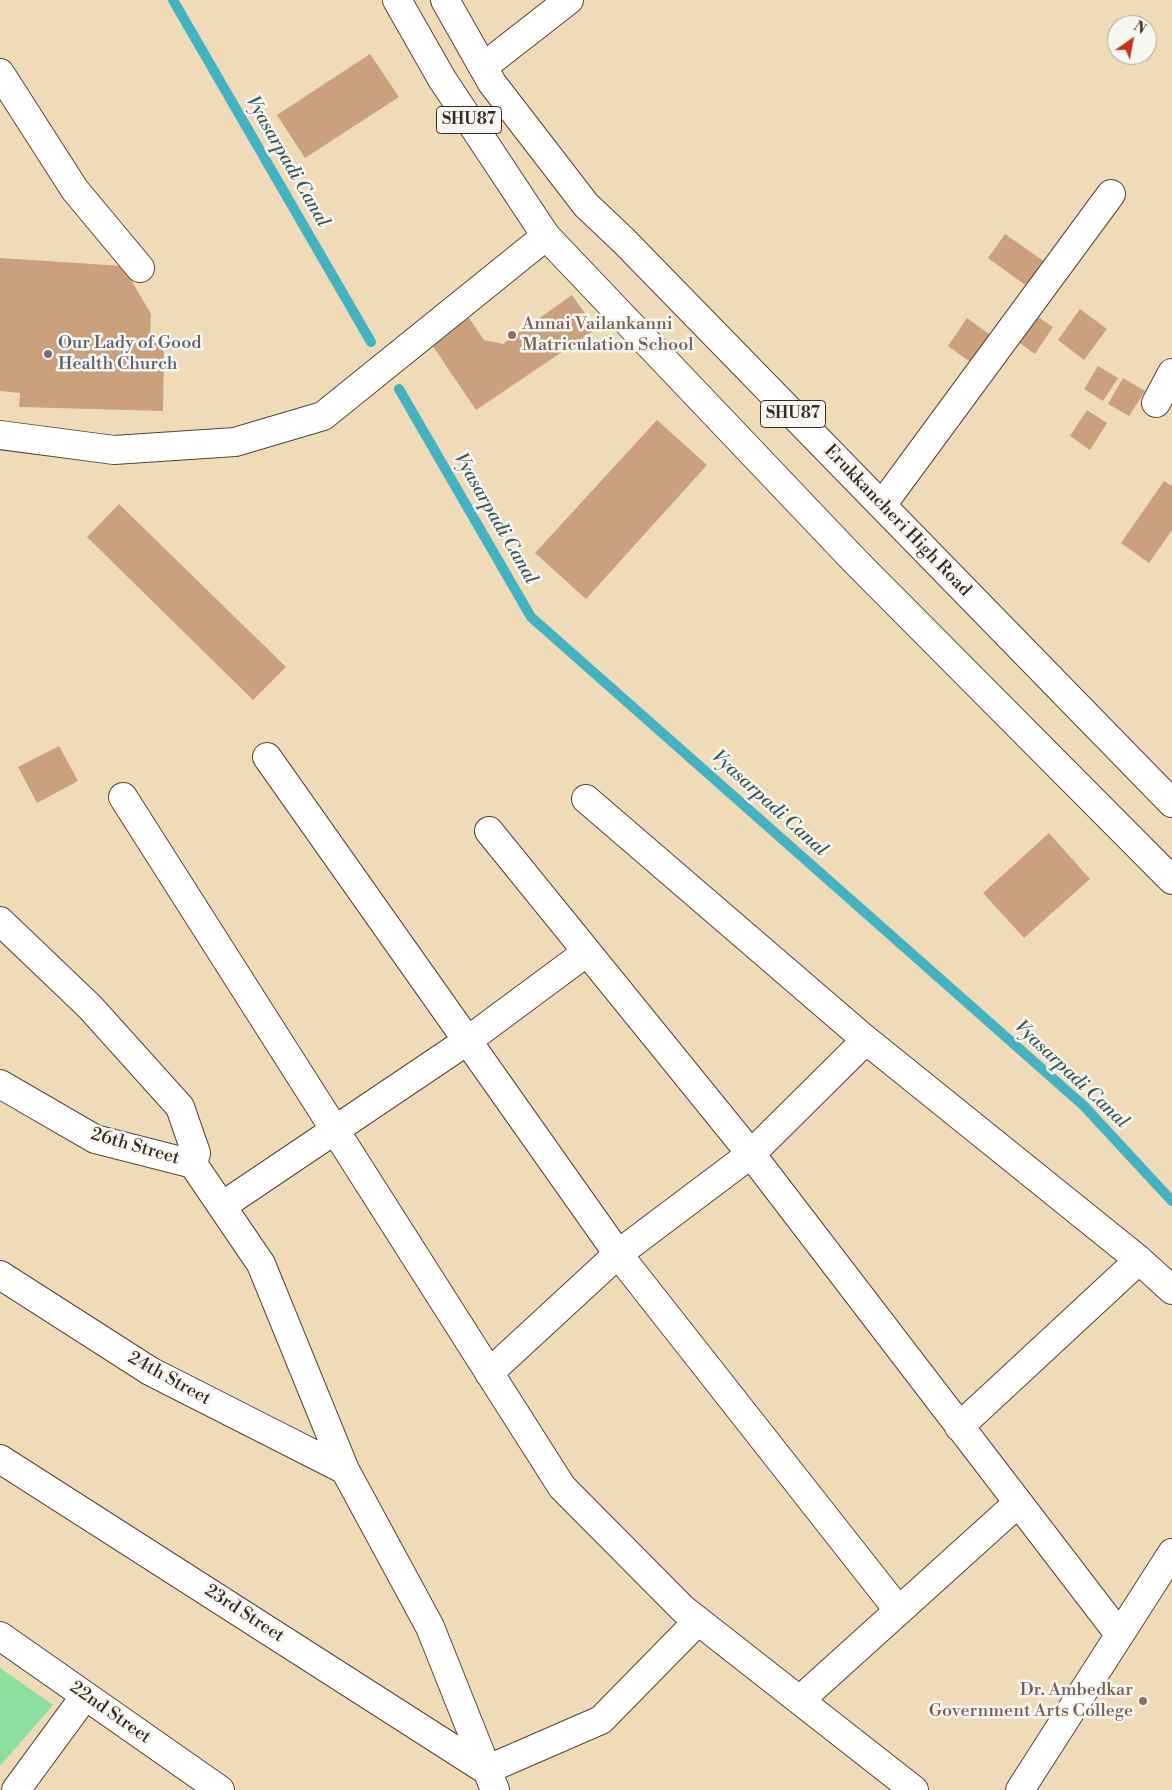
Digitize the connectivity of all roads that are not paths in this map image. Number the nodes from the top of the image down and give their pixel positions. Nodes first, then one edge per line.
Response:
1 (397, 0) edge
2 (445, 0) edge
3 (551, 5) edge
4 (483, 67) junction
5 (0, 73) edge
6 (1111, 194) dead end
7 (546, 236) junction
8 (140, 268) dead end
9 (1172, 373) edge
10 (1156, 403) dead end
11 (0, 435) edge
12 (882, 506) junction
13 (267, 757) dead end
14 (123, 797) dead end
15 (586, 799) dead end
16 (1172, 803) edge
17 (489, 831) dead end
18 (1172, 880) edge
19 (0, 921) edge
20 (588, 952) junction
21 (866, 1040) junction
22 (467, 1041) junction
23 (0, 1084) edge
24 (335, 1130) junction
25 (750, 1154) junction
26 (193, 1164) junction
27 (222, 1206) junction
28 (618, 1254) junction
29 (1139, 1260) junction
30 (0, 1275) edge
31 (1172, 1290) edge
32 (489, 1373) junction
33 (959, 1427) junction
34 (0, 1459) edge
35 (345, 1470) junction
36 (1018, 1503) junction
37 (1172, 1553) edge
38 (899, 1611) junction
39 (698, 1621) junction
40 (1119, 1634) junction
41 (0, 1636) edge
42 (85, 1696) junction
43 (800, 1700) junction
44 (490, 1780) edge
45 (16, 1790) edge
46 (220, 1790) edge
47 (914, 1790) edge
48 (1020, 1790) edge

1 - 7 street, SHU87
2 - 4 street, Erukkancheri High Road / SHU87
3 - 4 street
4 - 12 street, Erukkancheri High Road / SHU87
5 - 8 street
6 - 12 street
7 - 11 street
7 - 18 street, SHU87
9 - 10 street
12 - 16 street, Erukkancheri High Road / SHU87
13 - 22 street
14 - 24 street
15 - 21 street
17 - 20 street
19 - 26 street
20 - 22 street
20 - 25 street
21 - 25 street
21 - 29 street
22 - 24 street
22 - 28 street
23 - 26 street, 26th Street
24 - 27 street
24 - 32 street
25 - 28 street
25 - 33 street
26 - 27 street
27 - 35 street
28 - 32 street
28 - 38 street
29 - 31 street
29 - 33 street
30 - 35 street, 24th Street
32 - 39 street
33 - 36 street
34 - 44 street, 23rd Street
35 - 44 street
36 - 38 street
36 - 40 street
37 - 40 street
38 - 43 street
39 - 43 street
39 - 44 street
40 - 48 street
41 - 42 street, 22nd Street
42 - 45 street
42 - 46 street, 22nd Street
43 - 47 street

